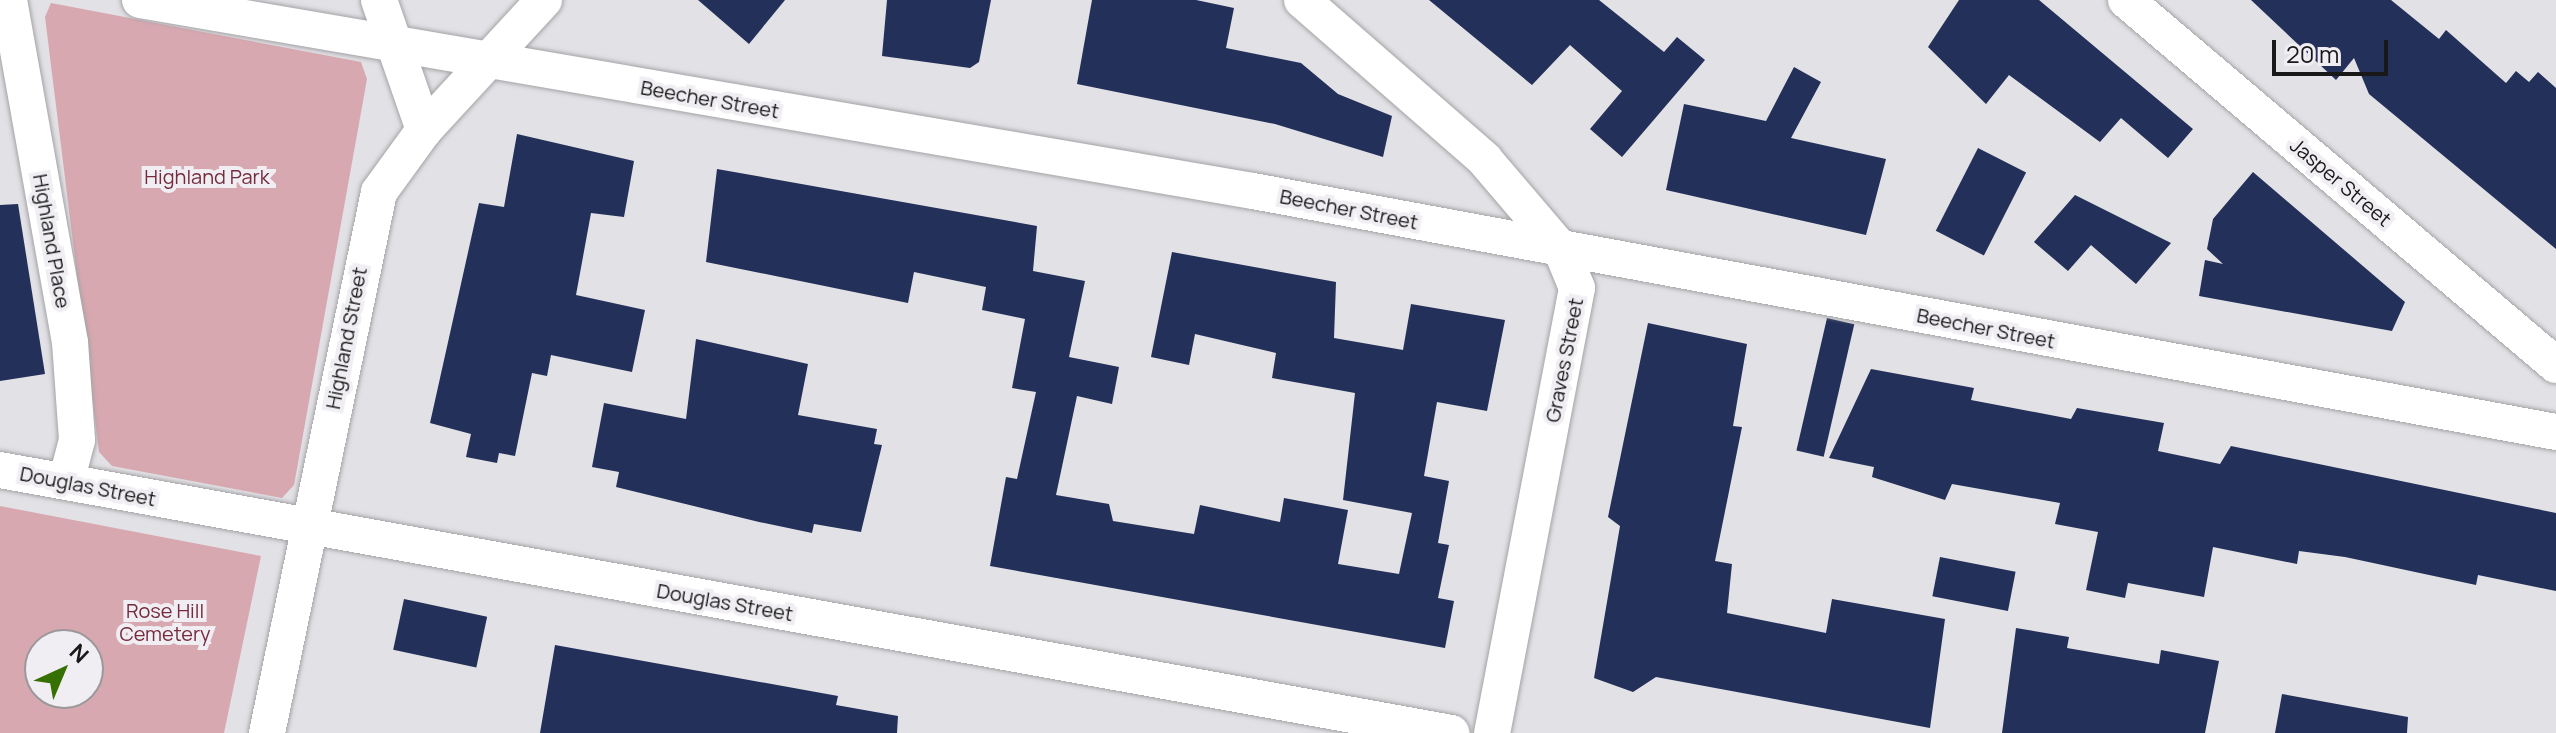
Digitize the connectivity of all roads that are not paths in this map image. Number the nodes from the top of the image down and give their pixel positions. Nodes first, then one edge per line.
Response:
1 (9, 0) edge
2 (140, 0) edge
3 (379, 0) edge
4 (544, 0) edge
5 (1302, 0) edge
6 (2126, 0) edge
7 (394, 46) junction
8 (487, 62) junction
9 (424, 130) junction
10 (1561, 249) junction
11 (2556, 365) edge
12 (2556, 432) edge
13 (0, 470) edge
14 (66, 482) junction
15 (308, 527) junction
16 (267, 733) edge
17 (1451, 733) edge
18 (1492, 733) edge

1 - 14 street, Highland Place
2 - 7 street, Beecher Street
3 - 7 street
4 - 8 street, Highland Street
5 - 10 street, Graves Street
6 - 11 street, Jasper Street
7 - 8 street, Beecher Street
7 - 9 street
8 - 9 street, Highland Street
8 - 10 street, Beecher Street
9 - 15 street, Highland Street
10 - 12 street, Beecher Street
10 - 18 street, Graves Street
13 - 14 street, Douglas Street
14 - 15 street, Douglas Street
15 - 16 street, Highland Street
15 - 17 street, Douglas Street

